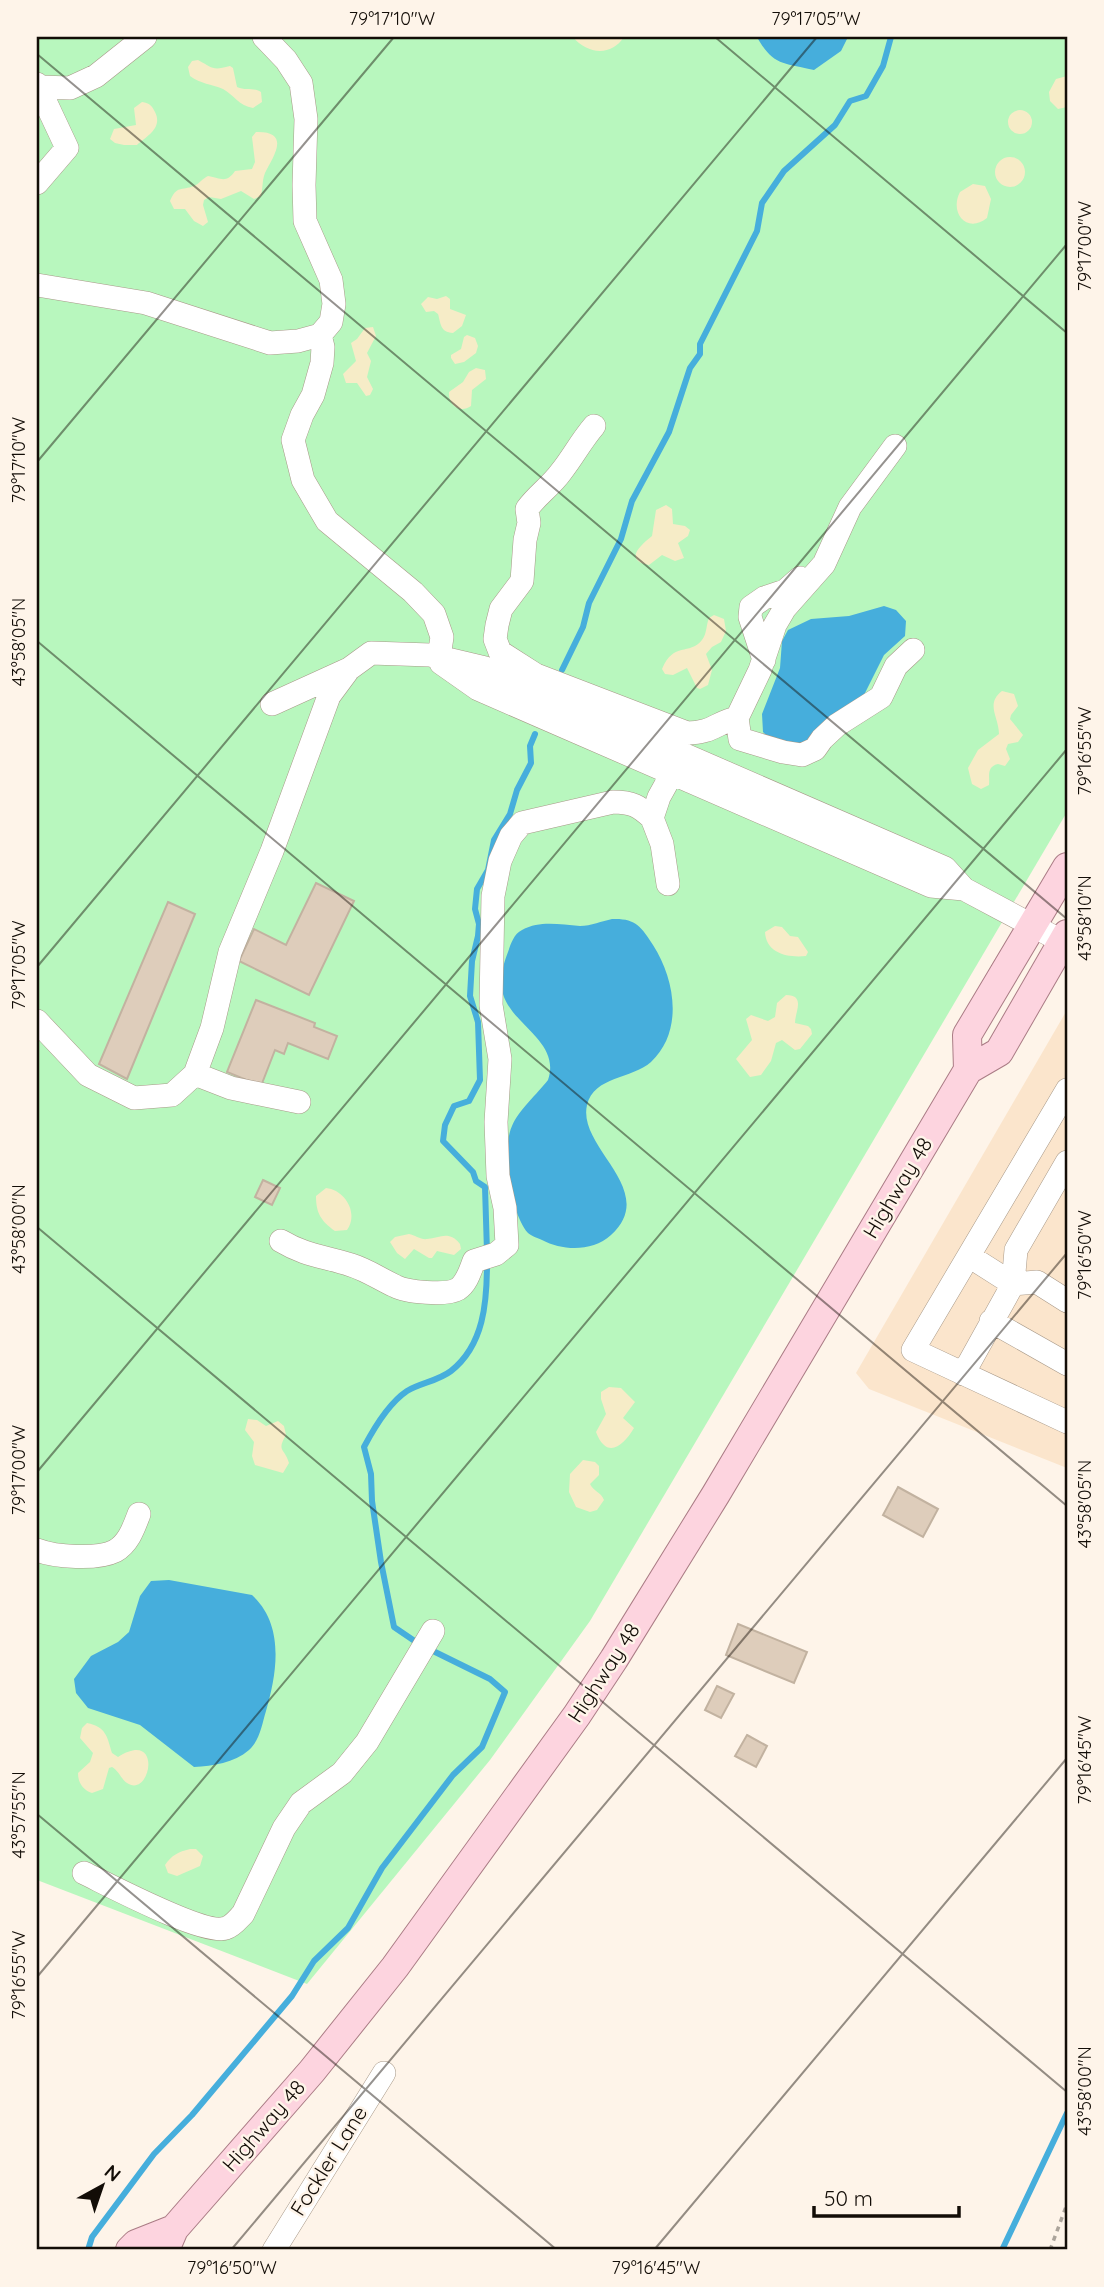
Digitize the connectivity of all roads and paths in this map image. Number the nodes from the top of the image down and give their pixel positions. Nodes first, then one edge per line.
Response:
1 (145, 37) edge
2 (264, 37) edge
3 (38, 85) edge
4 (37, 183) edge
5 (37, 285) edge
6 (320, 335) junction
7 (594, 426) dead end
8 (895, 446) dead end
9 (913, 650) dead end
10 (434, 656) junction
11 (349, 669) junction
12 (272, 704) dead end
13 (739, 728) junction
14 (678, 764) junction
15 (652, 818) junction
16 (1067, 867) edge
17 (668, 884) dead end
18 (1034, 924) junction
19 (1066, 940) edge
20 (37, 1021) edge
21 (968, 1070) junction
22 (195, 1074) junction
23 (1067, 1090) edge
24 (299, 1102) dead end
25 (1067, 1162) edge
26 (281, 1241) dead end
27 (969, 1256) junction
28 (1013, 1284) junction
29 (1067, 1301) edge
30 (991, 1321) junction
31 (1067, 1364) edge
32 (963, 1374) junction
33 (1067, 1422) edge
34 (139, 1514) dead end
35 (37, 1550) edge
36 (432, 1634) dead end
37 (84, 1873) dead end
38 (384, 2073) dead end
39 (1067, 2204) edge
40 (169, 2240) edge
41 (130, 2250) edge
42 (274, 2250) edge
43 (1049, 2250) edge

1 - 3 street
2 - 6 street
3 - 4 street
5 - 6 street
6 - 10 street
7 - 13 street
8 - 13 street
9 - 13 street
10 - 11 street
10 - 14 street
11 - 12 street
11 - 22 street
13 - 14 street
14 - 15 street
14 - 18 street
15 - 17 street
15 - 26 street
16 - 18 main road
18 - 19 street
18 - 21 main road
19 - 21 main road, Highway 48
20 - 22 street
21 - 40 main road, Highway 48
22 - 24 street
23 - 27 street
25 - 28 street
27 - 28 street
27 - 32 street
28 - 29 street
28 - 30 street
30 - 31 street
30 - 32 street
32 - 33 street
34 - 35 street
36 - 37 street
38 - 42 street, Fockler Lane
39 - 43 path
40 - 41 main road, Highway 48

